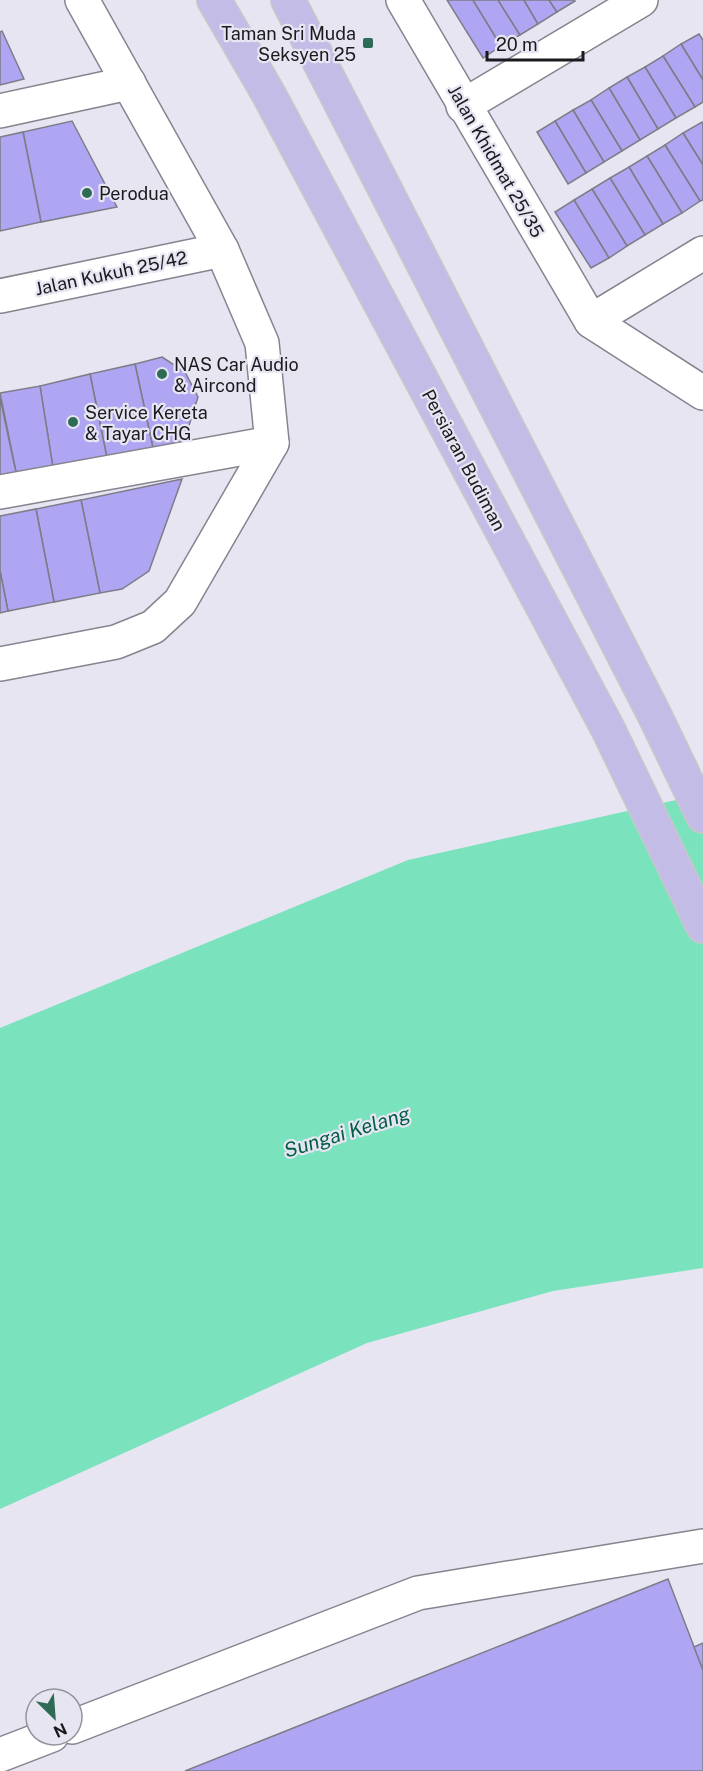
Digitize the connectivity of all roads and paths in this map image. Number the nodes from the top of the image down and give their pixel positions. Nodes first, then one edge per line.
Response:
1 (82, 0) edge
2 (214, 0) edge
3 (288, 0) edge
4 (403, 0) edge
5 (641, 0) edge
6 (129, 83) junction
7 (463, 106) junction
8 (0, 111) edge
9 (222, 250) junction
10 (703, 253) edge
11 (0, 296) edge
12 (591, 321) junction
13 (703, 393) edge
14 (272, 443) junction
15 (0, 492) edge
16 (0, 664) edge
17 (703, 816) edge
18 (703, 926) edge
19 (703, 1546) edge
20 (84, 1722) edge
21 (24, 1746) edge
22 (0, 1755) edge

1 - 6 street
2 - 18 main road, Persiaran Budiman
3 - 17 main road
4 - 7 street, Jalan Khidmat 25/35
5 - 7 street
6 - 8 street
6 - 9 street
7 - 12 street, Jalan Khidmat 25/35
9 - 11 street, Jalan Kukuh 25/42
9 - 14 street
10 - 12 street
12 - 13 street
14 - 15 street
14 - 16 street
19 - 20 street
21 - 22 street

